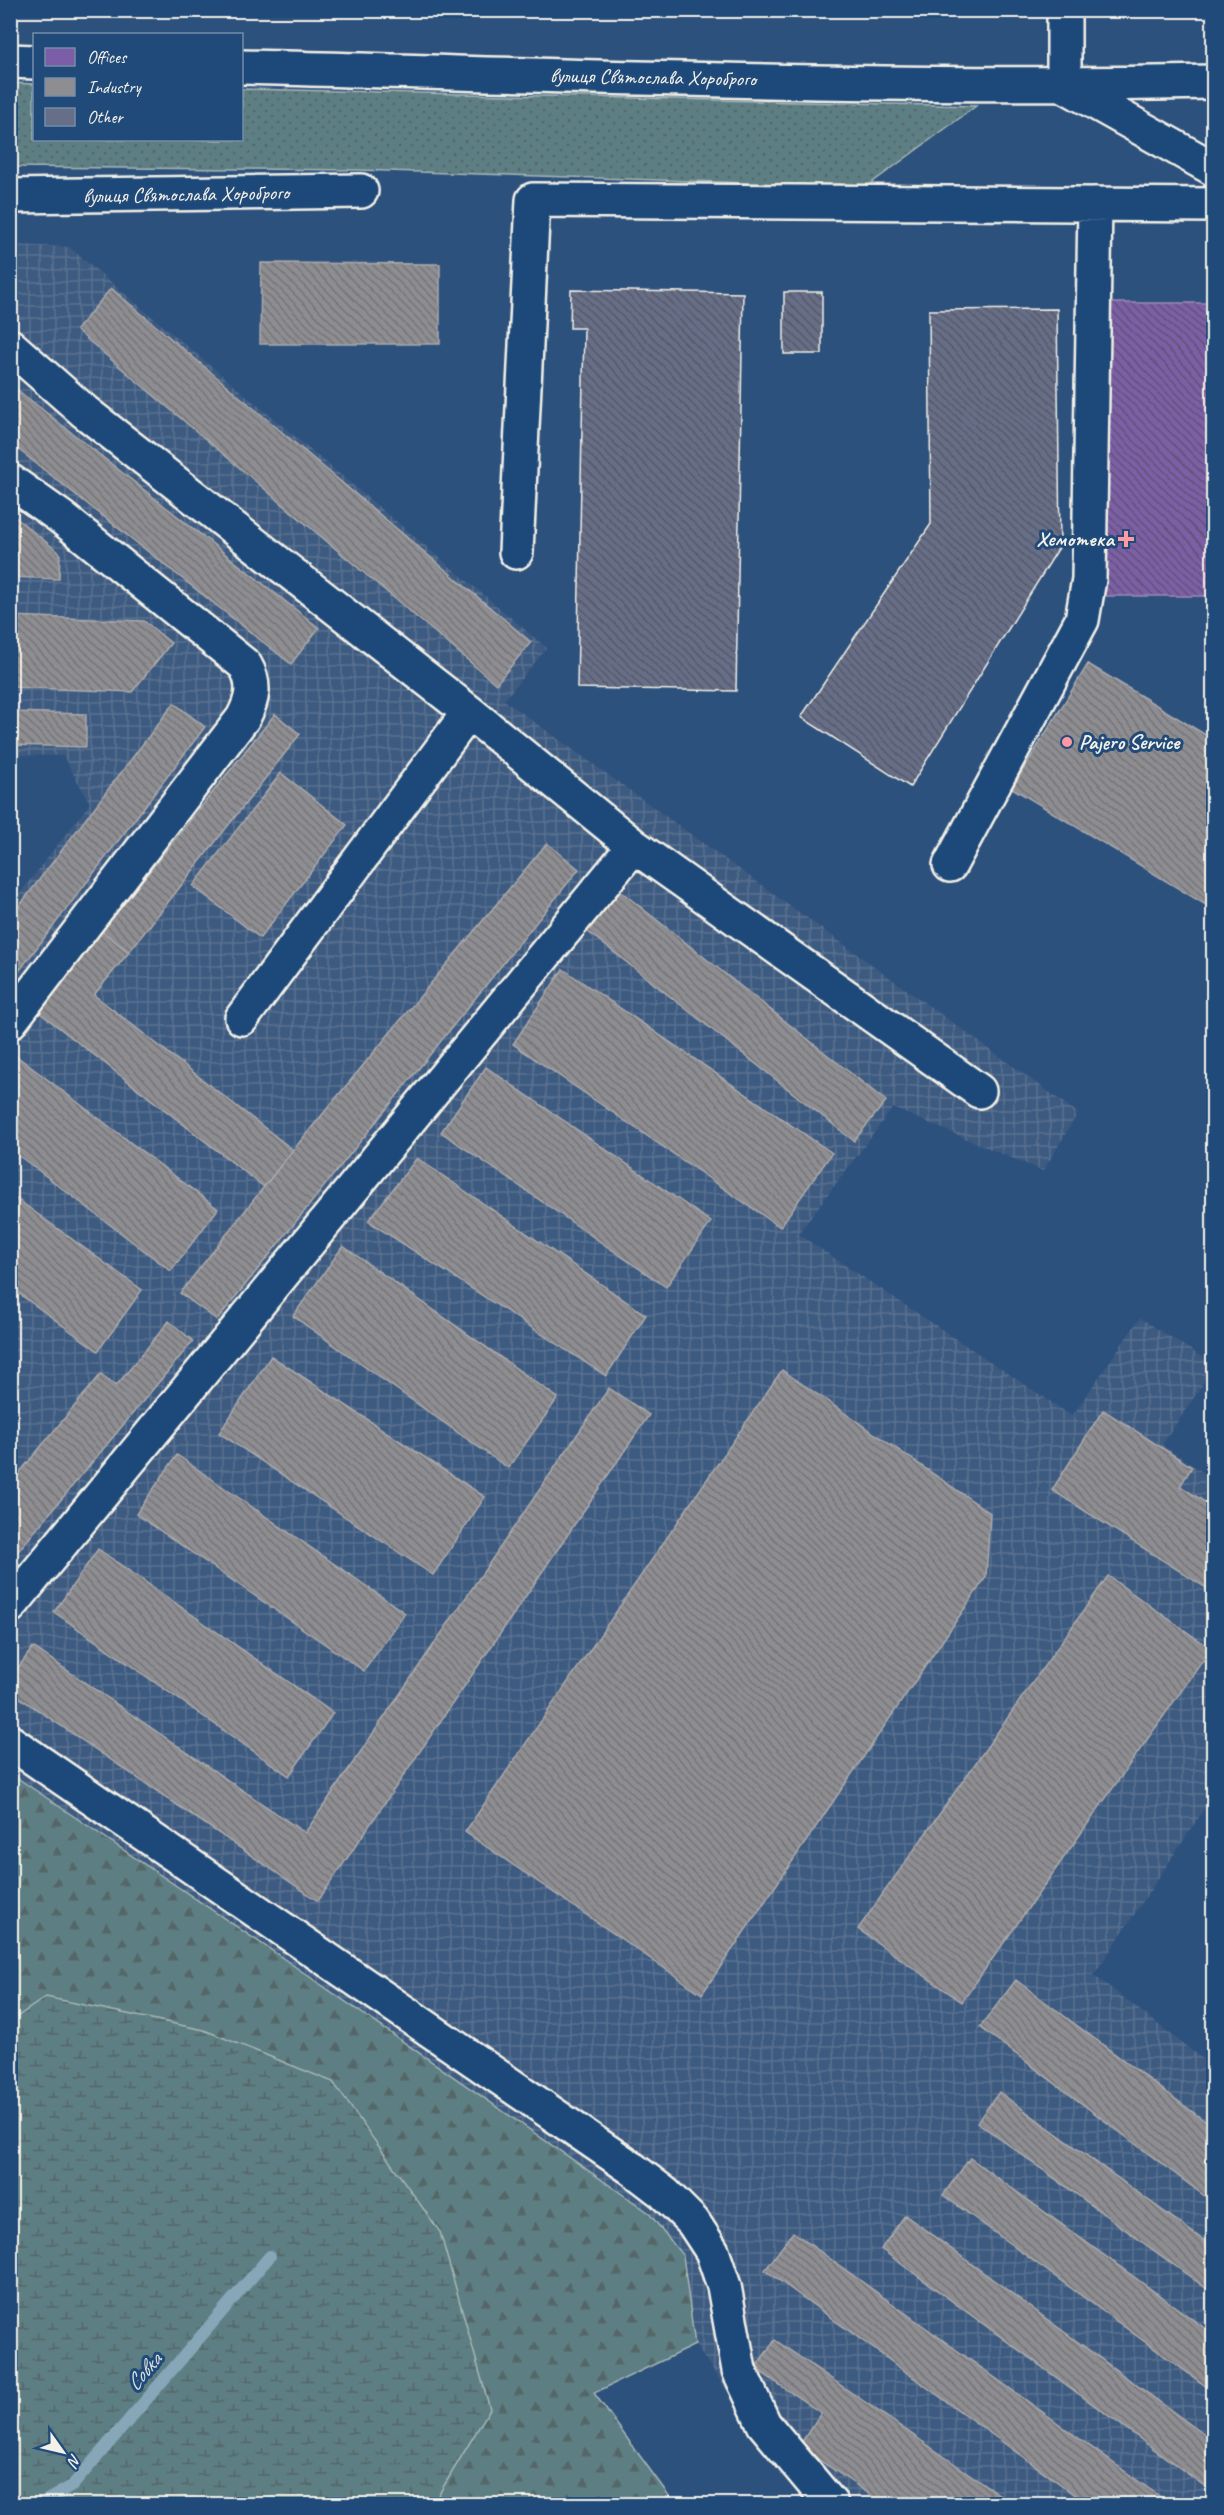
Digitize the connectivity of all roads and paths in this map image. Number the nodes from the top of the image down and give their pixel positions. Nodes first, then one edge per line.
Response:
1 (1064, 10) edge
2 (10, 61) edge
3 (33, 62) edge
4 (243, 67) edge
5 (1214, 82) edge
6 (1064, 85) junction
7 (1214, 169) edge
8 (361, 191) dead end
9 (10, 196) edge
10 (1095, 204) junction
11 (1214, 205) edge
12 (10, 346) edge
13 (10, 481) edge
14 (516, 552) dead end
15 (469, 712) junction
16 (634, 846) junction
17 (950, 865) dead end
18 (242, 1018) dead end
19 (10, 1022) edge
20 (979, 1091) dead end
21 (10, 1606) edge
22 (10, 1742) edge
23 (831, 2505) edge

1 - 6 street
2 - 3 street
4 - 6 street, вулиця Святослава Хороброго
5 - 6 street, вулиця Святослава Хороброго
6 - 7 street, вулиця Святослава Хороброго
8 - 9 street, вулиця Святослава Хороброго
10 - 11 street
10 - 14 street
10 - 17 street
12 - 15 street
13 - 19 street
15 - 16 street
15 - 18 street
16 - 20 street
16 - 21 street
22 - 23 street

